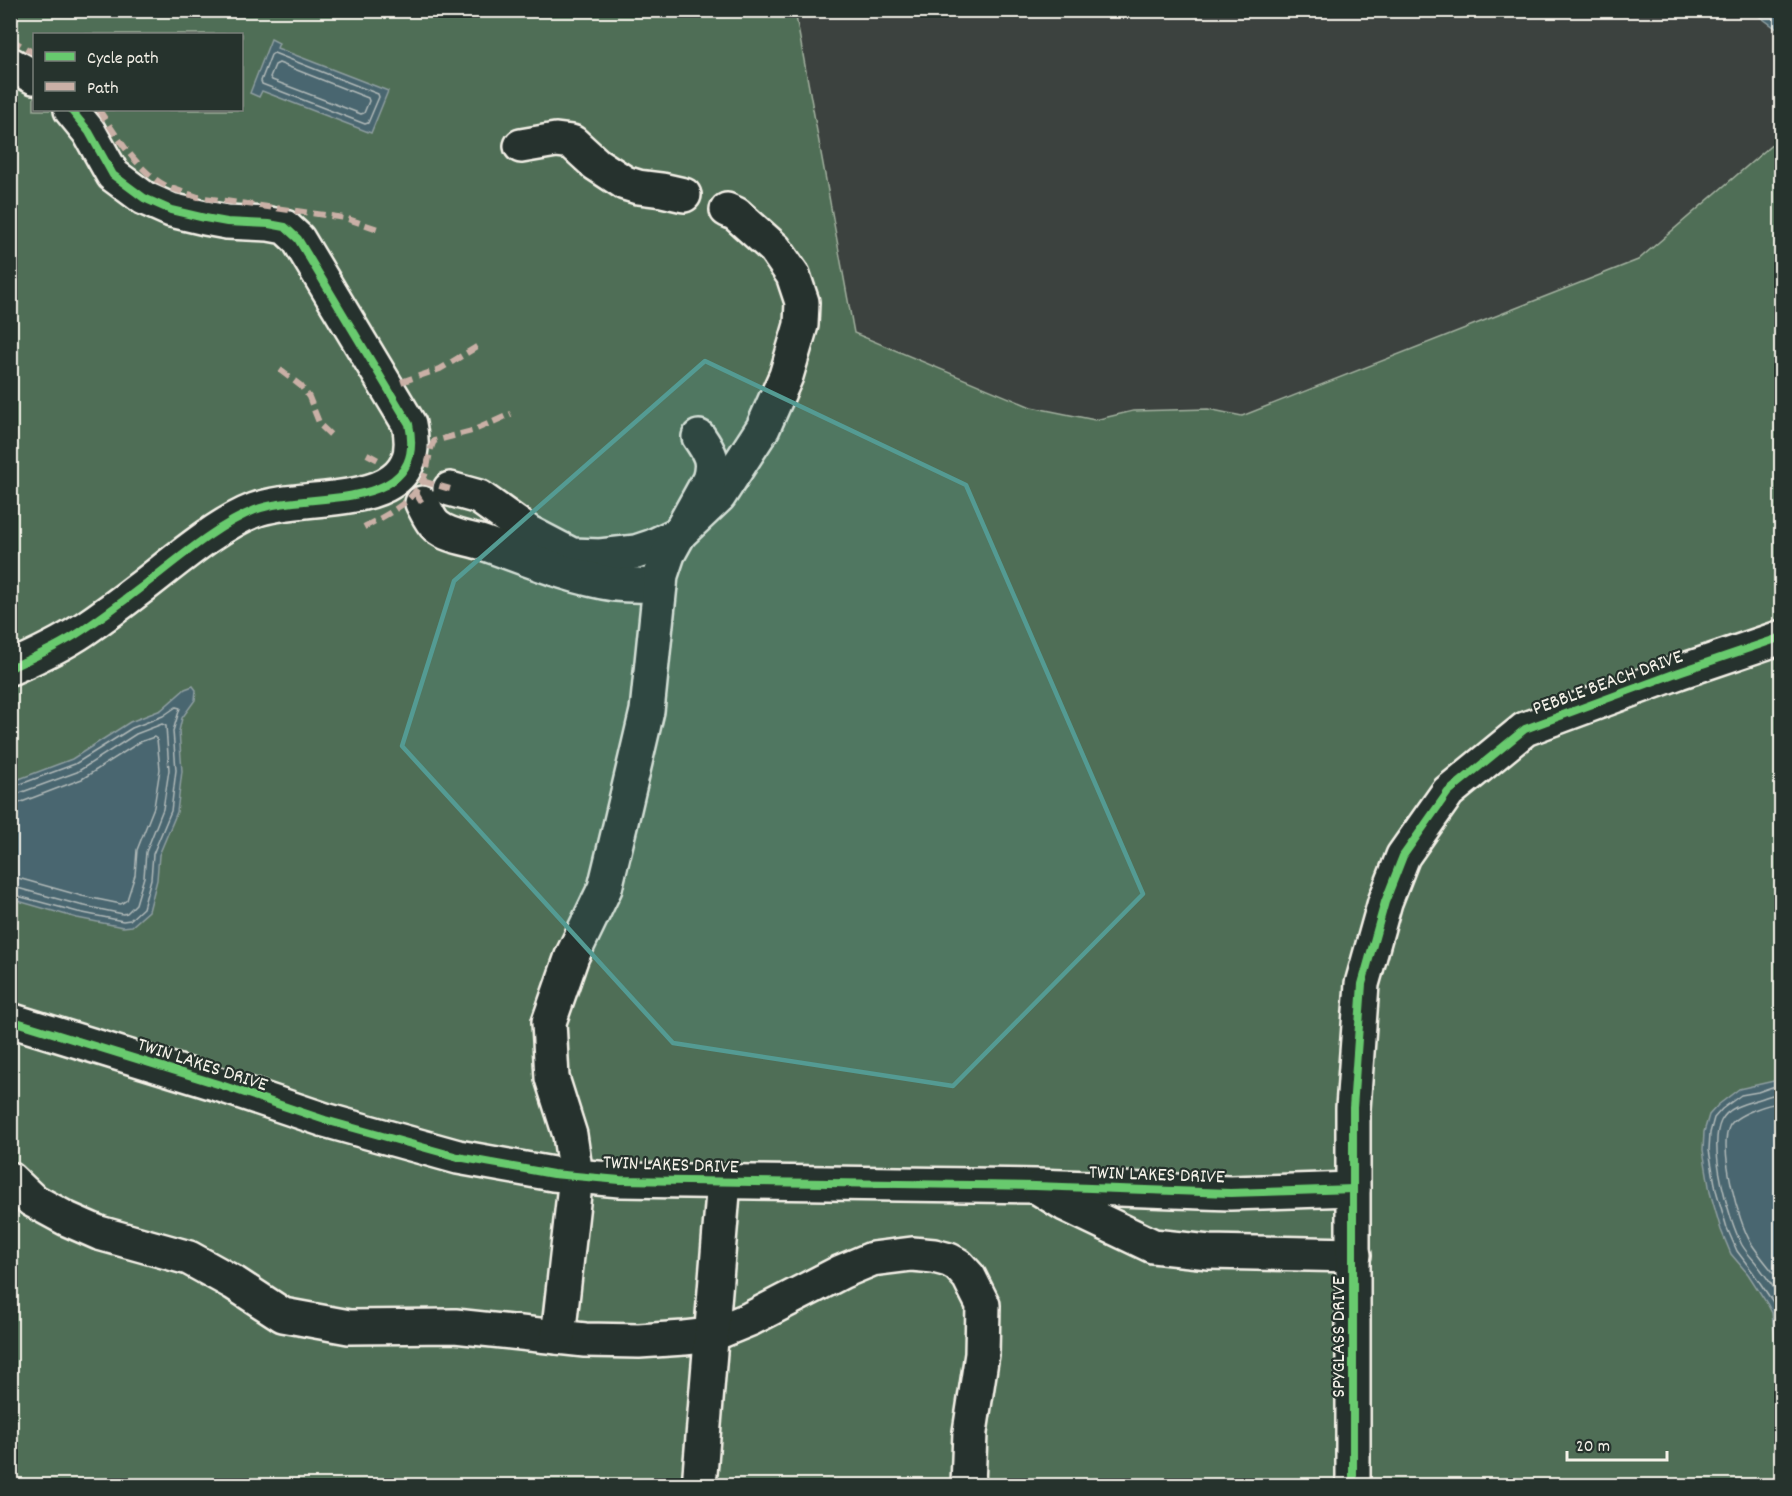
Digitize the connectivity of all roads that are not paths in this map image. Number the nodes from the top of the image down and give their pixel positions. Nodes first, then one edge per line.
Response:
1 (10, 64) edge
2 (33, 76) edge
3 (72, 111) edge
4 (520, 146) dead end
5 (684, 195) dead end
6 (726, 210) dead end
7 (699, 437) dead end
8 (680, 532) junction
9 (660, 585) junction
10 (1782, 637) edge
11 (10, 668) edge
12 (10, 1020) edge
13 (576, 1176) junction
14 (10, 1179) edge
15 (724, 1181) junction
16 (1035, 1185) junction
17 (1353, 1190) junction
18 (1354, 1255) junction
19 (711, 1335) junction
20 (568, 1338) junction
21 (699, 1485) edge
22 (968, 1485) edge
23 (1353, 1485) edge

1 - 2 street
3 - 11 street
4 - 5 street
6 - 8 street
7 - 8 street
8 - 9 street
8 - 9 street
9 - 13 street
10 - 17 street, PEBBLE BEACH DRIVE
12 - 13 street, TWIN LAKES DRIVE
13 - 15 street, TWIN LAKES DRIVE
13 - 20 street
14 - 20 street
15 - 16 street, TWIN LAKES DRIVE
15 - 19 street
16 - 17 street, TWIN LAKES DRIVE
16 - 18 street, TWIN LAKES DRIVE
17 - 18 street, SPYGLASS DRIVE
18 - 23 street, SPYGLASS DRIVE
19 - 20 street
19 - 21 street
19 - 22 street

